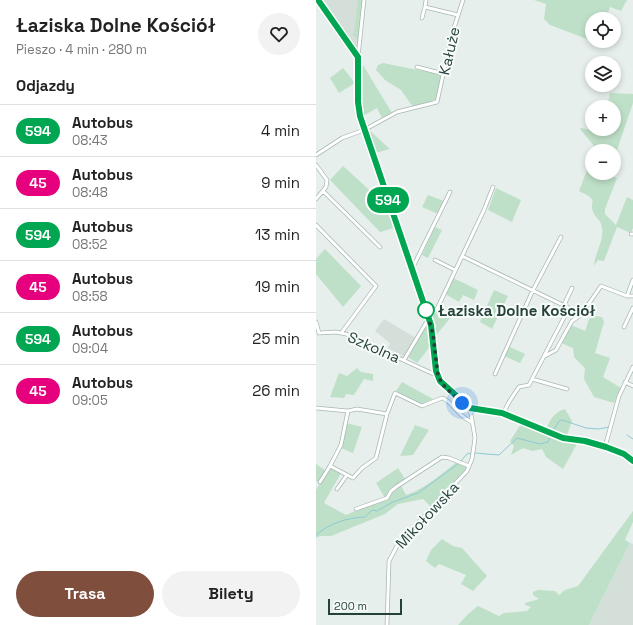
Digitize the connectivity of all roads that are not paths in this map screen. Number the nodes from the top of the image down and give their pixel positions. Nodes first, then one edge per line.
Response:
1 (318, 0) edge
2 (364, 0) edge
3 (426, 0) edge
4 (463, 0) edge
5 (425, 7) junction
6 (458, 15) junction
7 (422, 18) dead end
8 (358, 57) junction
9 (417, 68) dead end
10 (444, 74) junction
11 (364, 130) junction
12 (316, 155) edge
13 (316, 165) edge
14 (493, 187) dead end
15 (323, 191) junction
16 (450, 192) dead end
17 (316, 199) edge
18 (316, 225) edge
19 (561, 237) dead end
20 (380, 247) dead end
21 (462, 256) junction
22 (434, 260) dead end
23 (412, 270) junction
24 (455, 270) junction
25 (633, 280) edge
26 (572, 288) dead end
27 (533, 290) junction
28 (626, 296) junction
29 (633, 296) edge
30 (564, 305) junction
31 (633, 308) edge
32 (429, 319) junction
33 (316, 322) edge
34 (624, 327) dead end
35 (342, 332) junction
36 (317, 334) edge
37 (554, 338) junction
38 (561, 341) junction
39 (546, 356) junction
40 (404, 360) junction
41 (633, 367) edge
42 (495, 374) dead end
43 (438, 376) junction
44 (532, 378) junction
45 (625, 382) junction
46 (633, 386) edge
47 (566, 389) dead end
48 (316, 408) edge
49 (470, 408) junction
50 (348, 411) junction
51 (387, 414) junction
52 (504, 414) junction
53 (472, 422) junction
54 (606, 447) junction
55 (633, 461) edge
56 (330, 466) junction
57 (470, 466) junction
58 (346, 475) junction
59 (320, 482) dead end
60 (337, 489) dead end
61 (356, 510) dead end
62 (386, 625) edge

1 - 8 street
2 - 8 street
3 - 5 street
4 - 6 street, Kałuże
5 - 6 street
5 - 7 street
6 - 10 street, Kałuże
8 - 11 street
9 - 10 street
10 - 11 street, Kałuże
11 - 12 street
11 - 23 street
13 - 15 street
14 - 21 street
15 - 17 street
15 - 20 street
16 - 23 street
18 - 35 street
19 - 27 street
21 - 24 street
21 - 27 street
22 - 24 street
23 - 32 street
24 - 32 street
25 - 28 street
26 - 30 street
27 - 30 street
27 - 42 street
28 - 29 street
28 - 38 street
30 - 37 street
31 - 34 street
32 - 40 street
32 - 43 street
33 - 36 street, Szkolna
35 - 36 street, Szkolna
35 - 40 street, Szkolna
37 - 38 street
37 - 39 street
38 - 39 street
39 - 44 street
40 - 43 street, Szkolna
41 - 45 street
43 - 49 street
44 - 47 street
44 - 52 street
45 - 46 street
45 - 54 street
48 - 50 street
49 - 52 street
49 - 53 street, Mikołowska
50 - 51 street
50 - 56 street
51 - 53 street
51 - 58 street
52 - 54 street
53 - 57 street, Mikołowska
54 - 55 street
56 - 58 street
56 - 59 street
57 - 61 street
57 - 62 street, Mikołowska
58 - 60 street

